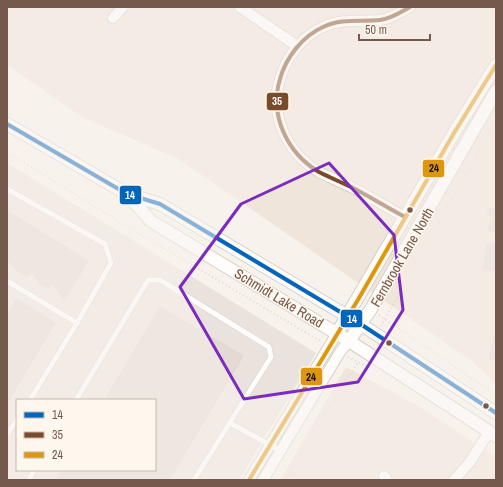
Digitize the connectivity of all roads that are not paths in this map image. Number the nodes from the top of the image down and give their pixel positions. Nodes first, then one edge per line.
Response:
1 (123, 7) edge
2 (240, 7) edge
3 (410, 7) edge
4 (113, 18) dead end
5 (298, 46) junction
6 (496, 65) edge
7 (496, 92) edge
8 (7, 124) edge
9 (7, 189) edge
10 (127, 194) junction
11 (405, 217) junction
12 (9, 282) edge
13 (7, 289) edge
14 (347, 317) junction
15 (77, 323) junction
16 (362, 325) junction
17 (337, 334) junction
18 (350, 341) junction
19 (31, 399) edge
20 (77, 399) edge
21 (496, 413) edge
22 (16, 421) edge
23 (230, 423) junction
24 (7, 434) edge
25 (493, 434) edge
26 (269, 444) junction
27 (281, 451) junction
28 (33, 471) edge
29 (28, 480) edge
30 (194, 480) edge
31 (249, 480) edge
32 (263, 480) edge
33 (454, 480) edge

1 - 4 street
2 - 5 street
3 - 5 street
5 - 11 street
6 - 11 street, Fernbrook Lane North
7 - 16 street, Fernbrook Lane North
8 - 10 street, Schmidt Lake Road
9 - 15 lane
10 - 14 street, Schmidt Lake Road
10 - 17 street, Schmidt Lake Road
11 - 14 street, Fernbrook Lane North
12 - 13 lane
12 - 15 lane
14 - 16 street, Schmidt Lake Road
14 - 17 street, Fernbrook Lane North
15 - 19 lane
16 - 18 street, Fernbrook Lane North
16 - 21 street, Schmidt Lake Road
17 - 18 street, Schmidt Lake Road
17 - 26 street, Fernbrook Lane North
18 - 25 street, Schmidt Lake Road
18 - 27 street, Fernbrook Lane North
20 - 23 lane
22 - 24 lane
23 - 26 lane
23 - 30 lane
25 - 33 street
26 - 27 lane
26 - 31 street, Fernbrook Lane North
27 - 32 street, Fernbrook Lane North
28 - 29 lane

